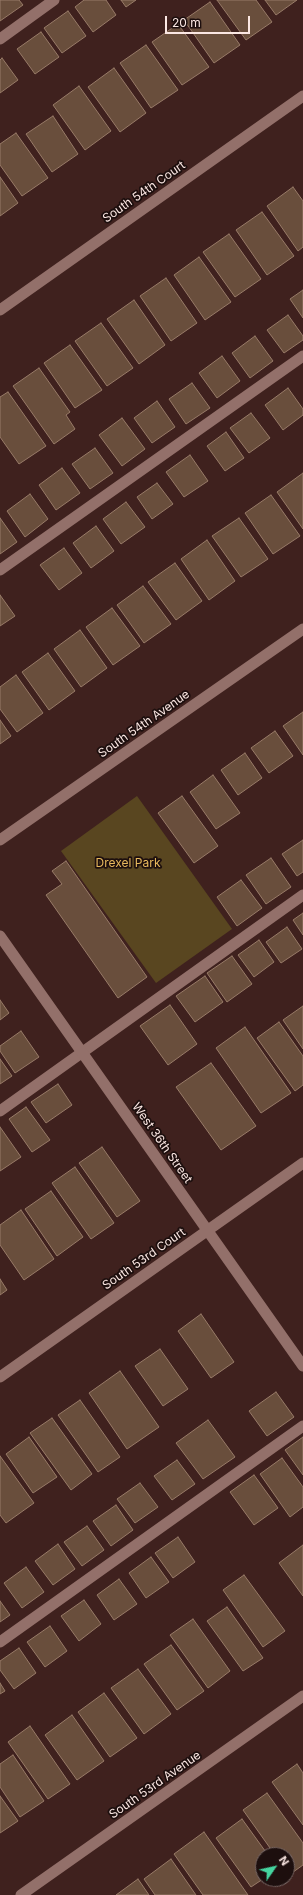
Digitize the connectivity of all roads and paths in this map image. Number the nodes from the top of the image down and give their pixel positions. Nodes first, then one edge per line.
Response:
1 (54, 0) edge
2 (0, 39) edge
3 (303, 96) edge
4 (0, 310) edge
5 (303, 356) edge
6 (0, 570) edge
7 (303, 629) edge
8 (0, 840) edge
9 (303, 895) edge
10 (0, 936) edge
11 (82, 1053) junction
12 (0, 1111) edge
13 (303, 1163) edge
14 (208, 1230) junction
15 (303, 1366) edge
16 (0, 1377) edge
17 (303, 1426) edge
18 (0, 1642) edge
19 (303, 1696) edge
20 (21, 1895) edge

1 - 2 street
3 - 4 street, South 54th Court
5 - 6 street
7 - 8 street, South 54th Avenue
9 - 11 street
10 - 11 street, West 36th Street
11 - 12 street
11 - 14 street, West 36th Street
13 - 14 street, South 53rd Court
14 - 15 street, West 36th Street
14 - 16 street, South 53rd Court
17 - 18 street
19 - 20 street, South 53rd Avenue

